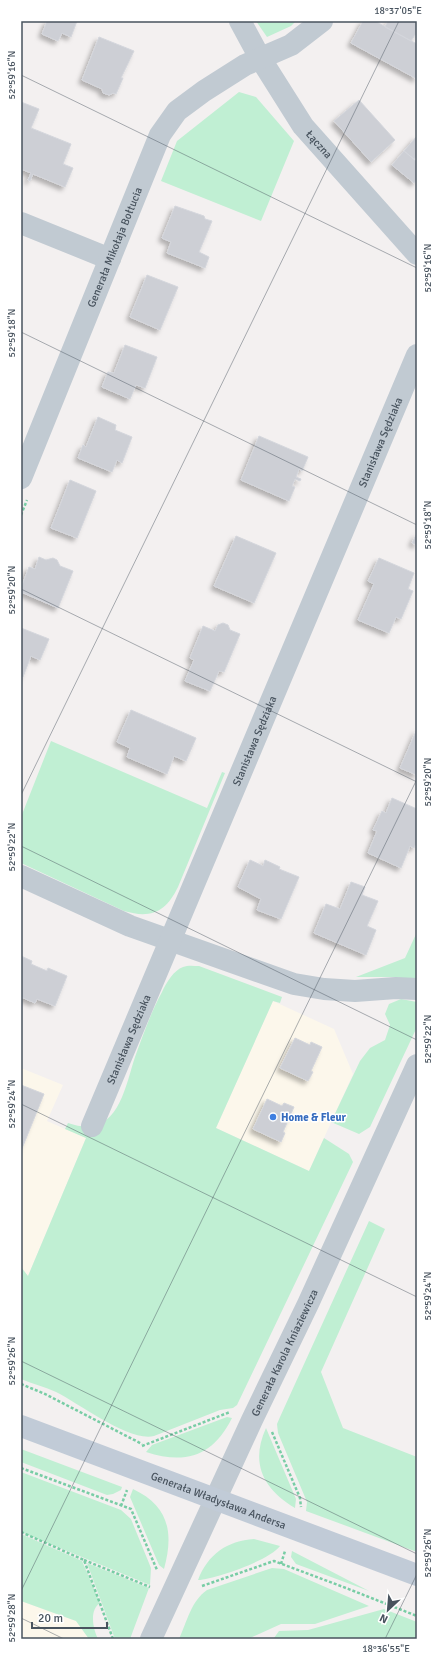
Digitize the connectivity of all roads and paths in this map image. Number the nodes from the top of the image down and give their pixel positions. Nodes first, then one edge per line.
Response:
1 (240, 21) edge
2 (322, 21) edge
3 (260, 58) junction
4 (21, 223) edge
5 (417, 254) edge
6 (110, 259) junction
7 (417, 355) edge
8 (21, 478) edge
9 (21, 876) edge
10 (171, 940) junction
11 (417, 989) edge
12 (417, 1065) edge
13 (92, 1126) dead end
14 (21, 1384) edge
15 (234, 1413) dead end
16 (21, 1426) edge
17 (271, 1429) dead end
18 (142, 1444) junction
19 (140, 1450) dead end
20 (21, 1468) edge
21 (128, 1487) dead end
22 (215, 1499) junction
23 (121, 1506) junction
24 (300, 1510) dead end
25 (21, 1532) edge
26 (286, 1548) dead end
27 (84, 1560) junction
28 (281, 1564) junction
29 (162, 1573) dead end
30 (417, 1575) edge
31 (198, 1586) dead end
32 (153, 1588) dead end
33 (417, 1616) edge
34 (113, 1639) edge
35 (151, 1639) edge

1 - 3 street, Łączna
2 - 3 street, Generała Mikołaja Bołtucia
3 - 5 street, Łączna
3 - 6 street, Generała Mikołaja Bołtucia
4 - 6 street
6 - 8 street, Generała Mikołaja Bołtucia
7 - 10 street, Stanisława Sędziaka
9 - 10 street
10 - 11 street
10 - 13 street, Stanisława Sędziaka
12 - 22 street, Generała Karola Kniaziewicza
14 - 18 path
15 - 18 path
16 - 22 main road, Generała Władysława Andersa
17 - 24 path
18 - 19 path
20 - 23 path
21 - 23 path
22 - 30 main road, Generała Władysława Andersa
22 - 35 street, Generała Karola Kniaziewicza
23 - 29 path
25 - 27 path
26 - 28 path
27 - 32 path
27 - 34 path
28 - 31 path
28 - 33 path

